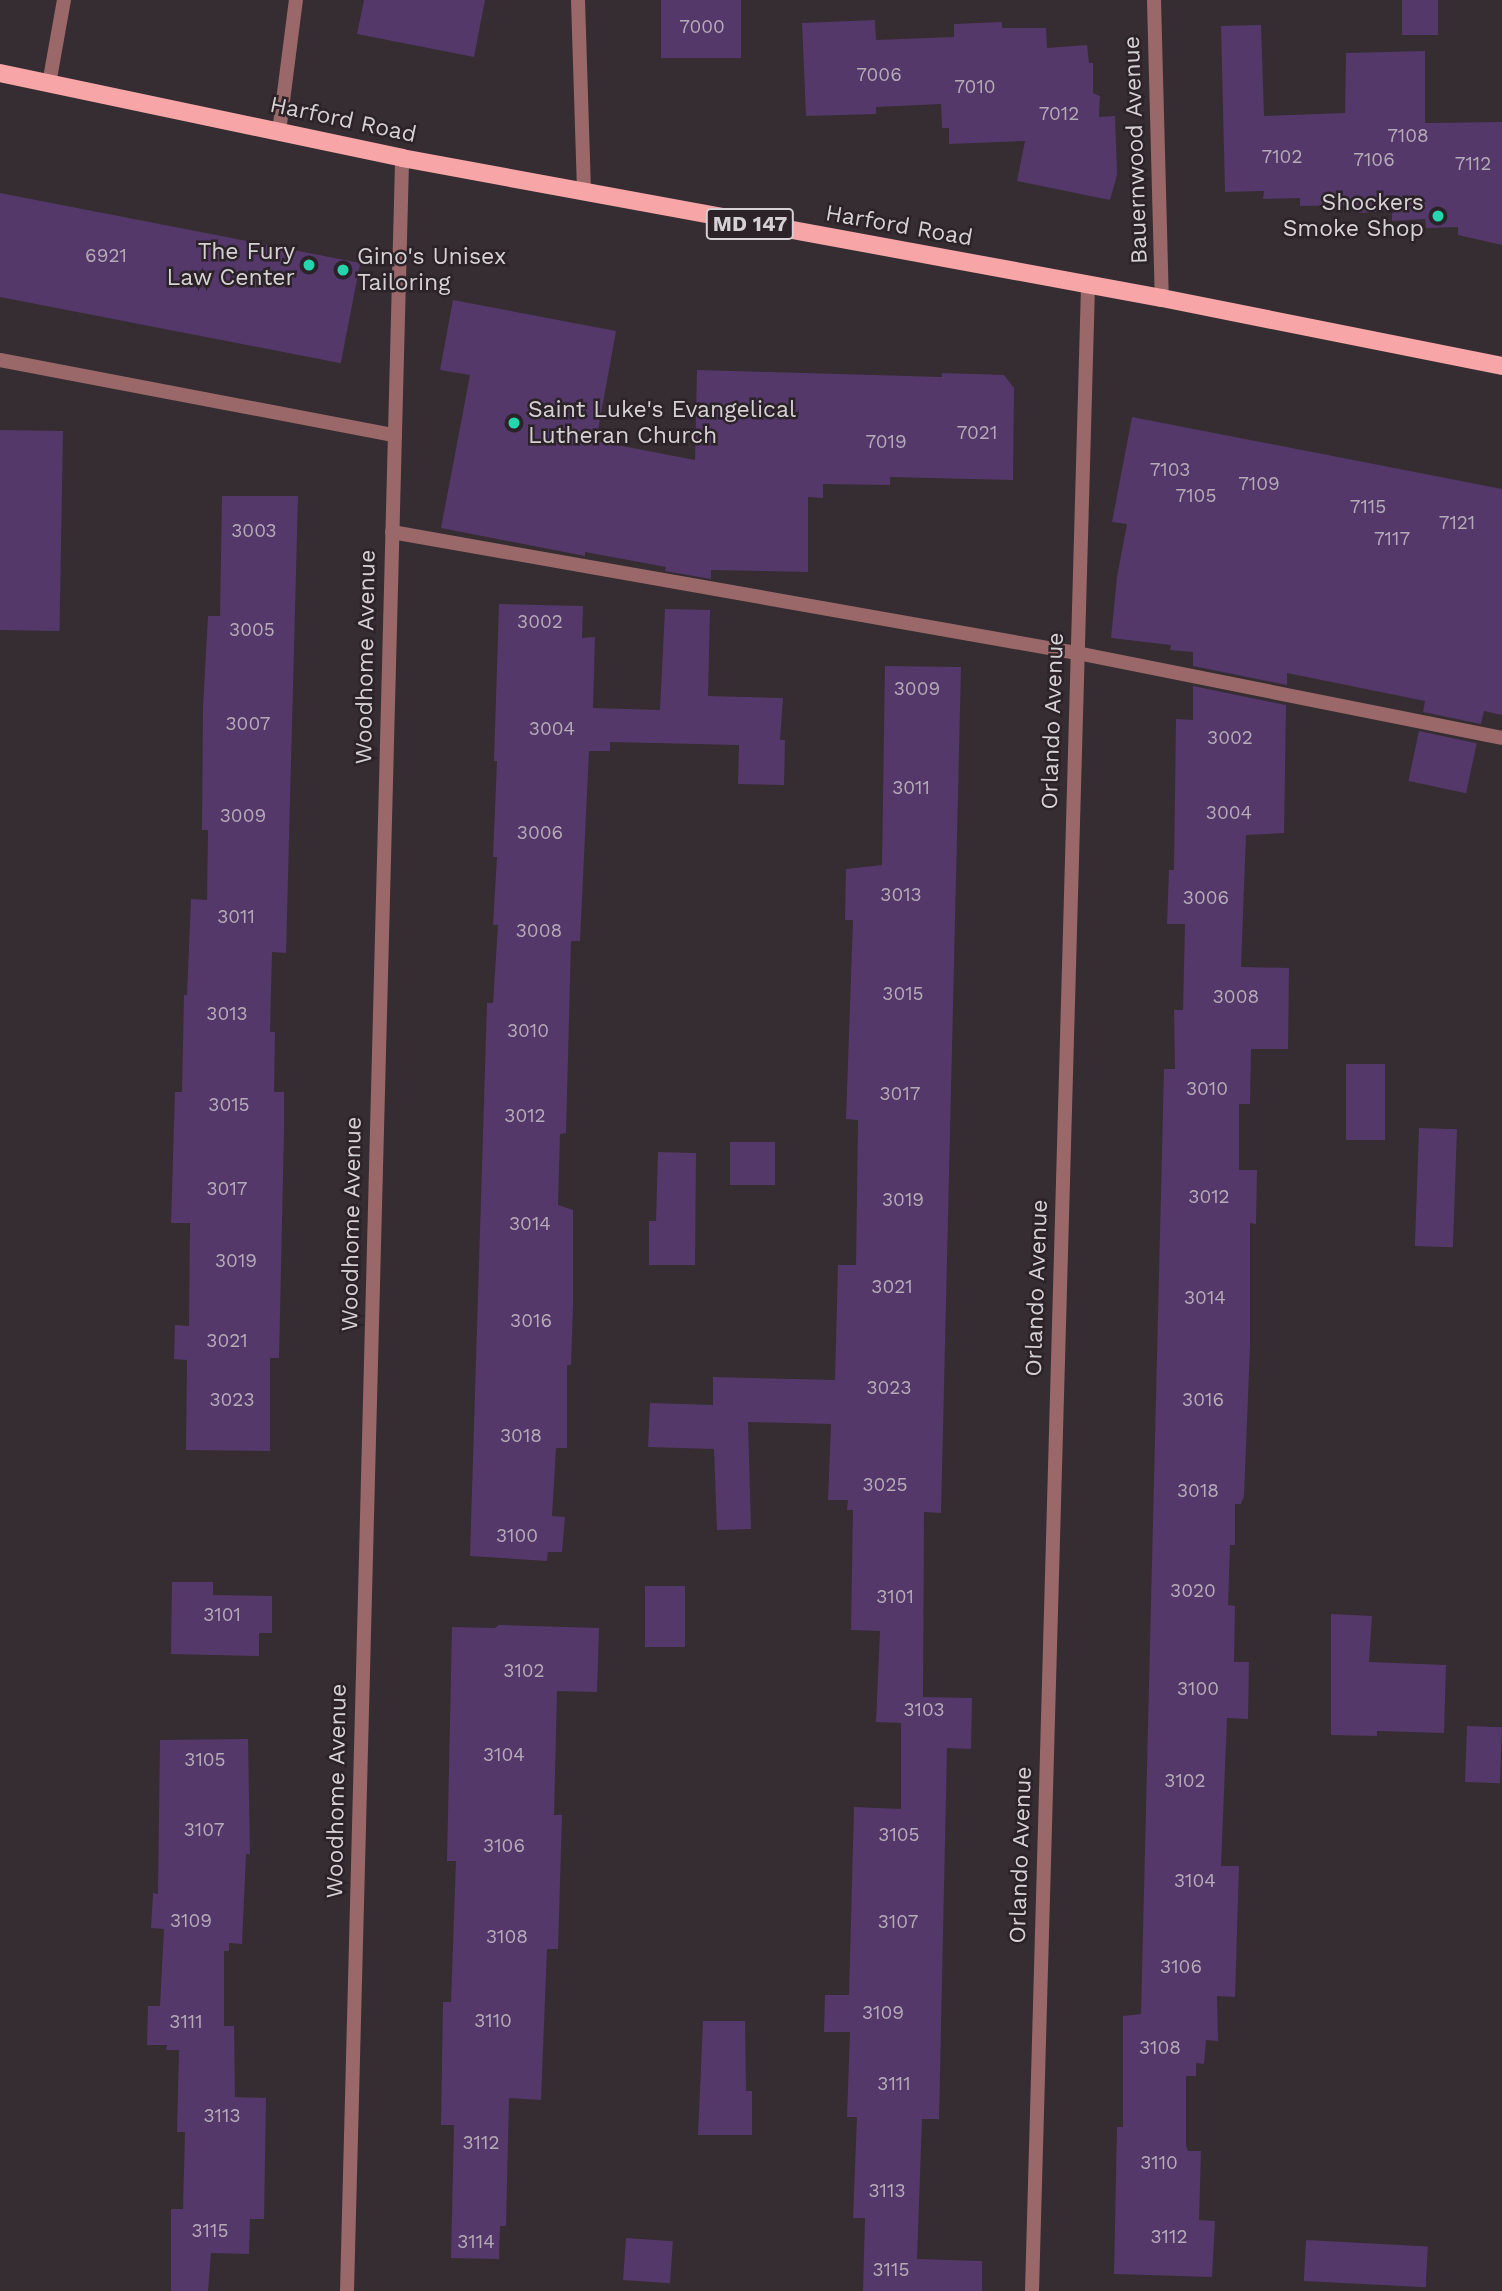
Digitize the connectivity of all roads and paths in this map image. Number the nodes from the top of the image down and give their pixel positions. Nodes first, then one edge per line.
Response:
1 (64, 0) edge
2 (296, 0) edge
3 (578, 0) edge
4 (1154, 0) edge
5 (0, 73) edge
6 (49, 84) junction
7 (279, 132) junction
8 (402, 158) junction
9 (583, 193) junction
10 (1088, 286) junction
11 (1162, 299) junction
12 (0, 360) edge
13 (1502, 366) edge
14 (395, 435) junction
15 (392, 531) junction
16 (1077, 653) junction
17 (1502, 737) edge
18 (347, 2291) edge
19 (1032, 2291) edge

1 - 6 street
2 - 7 street
3 - 9 street
4 - 11 street, Bauernwood Avenue
5 - 6 main road, Harford Road / MD 147
6 - 7 main road, Harford Road / MD 147
7 - 8 main road, Harford Road / MD 147
8 - 9 main road, Harford Road / MD 147
8 - 14 street, Woodhome Avenue
9 - 10 main road, Harford Road / MD 147
10 - 11 main road, Harford Road / MD 147
10 - 16 street, Orlando Avenue
11 - 13 main road, Harford Road / MD 147
12 - 14 street
14 - 15 street, Woodhome Avenue
15 - 16 street
15 - 18 street, Woodhome Avenue
16 - 17 street
16 - 19 street, Orlando Avenue

